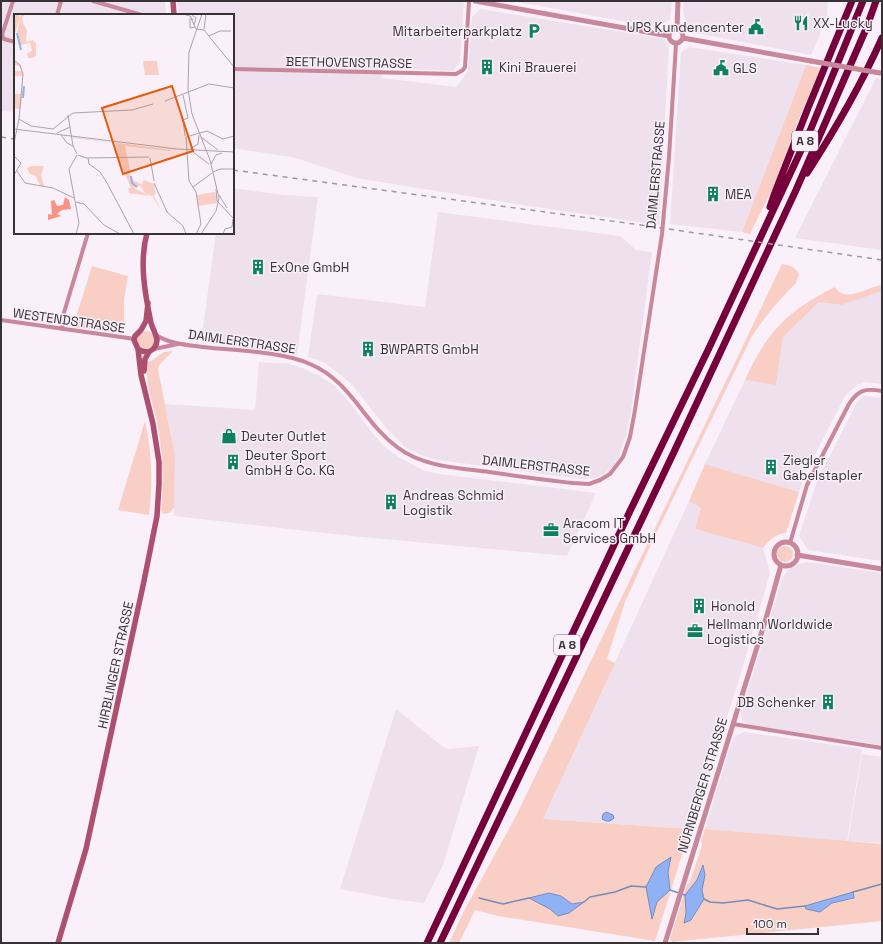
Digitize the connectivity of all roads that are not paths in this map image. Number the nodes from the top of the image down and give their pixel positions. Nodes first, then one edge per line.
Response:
1 (13, 1) edge
2 (61, 1) edge
3 (93, 1) edge
4 (106, 1) edge
5 (173, 1) edge
6 (469, 1) edge
7 (475, 1) edge
8 (678, 1) edge
9 (846, 1) edge
10 (852, 1) edge
11 (863, 1) edge
12 (876, 1) edge
13 (114, 7) junction
14 (57, 14) edge
15 (138, 14) edge
16 (174, 14) edge
17 (842, 26) junction
18 (677, 29) junction
19 (669, 36) junction
20 (683, 38) junction
21 (882, 38) edge
22 (14, 42) edge
23 (676, 44) junction
24 (234, 69) edge
25 (881, 73) edge
26 (796, 190) junction
27 (765, 226) junction
28 (88, 234) edge
29 (147, 234) edge
30 (148, 304) junction
31 (1, 320) edge
32 (62, 329) junction
33 (141, 330) junction
34 (155, 333) junction
35 (134, 339) junction
36 (180, 344) junction
37 (138, 349) junction
38 (151, 350) junction
39 (144, 389) junction
40 (882, 391) edge
41 (790, 543) junction
42 (797, 555) junction
43 (781, 565) junction
44 (882, 569) edge
45 (733, 724) junction
46 (882, 748) edge
47 (58, 943) edge
48 (427, 943) edge
49 (440, 943) edge
50 (664, 943) edge

1 - 22 street
2 - 14 street
3 - 13 street
4 - 13 street
5 - 16 main road
6 - 24 street, BEETHOVENSTRASSE
7 - 19 street
8 - 18 street
9 - 17 highway
10 - 17 highway
11 - 27 highway, A 8
12 - 26 highway, A 8
13 - 15 street
17 - 27 highway
18 - 19 street
18 - 20 street
19 - 23 street
20 - 23 street
20 - 25 street, bridge
21 - 26 highway
23 - 36 street, DAIMLERSTRASSE
26 - 49 highway, A 8
27 - 48 highway, A 8
28 - 32 street
29 - 30 main road, HIRBLINGER STRASSE
30 - 33 main road, HIRBLINGER STRASSE
30 - 34 main road, HIRBLINGER STRASSE
31 - 32 street, WESTENDSTRASSE
32 - 35 street, WESTENDSTRASSE
33 - 34 main road
33 - 35 main road, HIRBLINGER STRASSE
34 - 36 street, DAIMLERSTRASSE
34 - 38 main road, HIRBLINGER STRASSE
35 - 37 main road, HIRBLINGER STRASSE
36 - 38 street, DAIMLERSTRASSE
37 - 38 main road
37 - 39 main road, HIRBLINGER STRASSE
38 - 39 main road, HIRBLINGER STRASSE
39 - 47 main road, HIRBLINGER STRASSE
40 - 41 street
41 - 42 street
41 - 43 street
42 - 43 street
42 - 44 street
43 - 45 street, NÜRNBERGER STRASSE
45 - 46 street
45 - 50 street, NÜRNBERGER STRASSE

